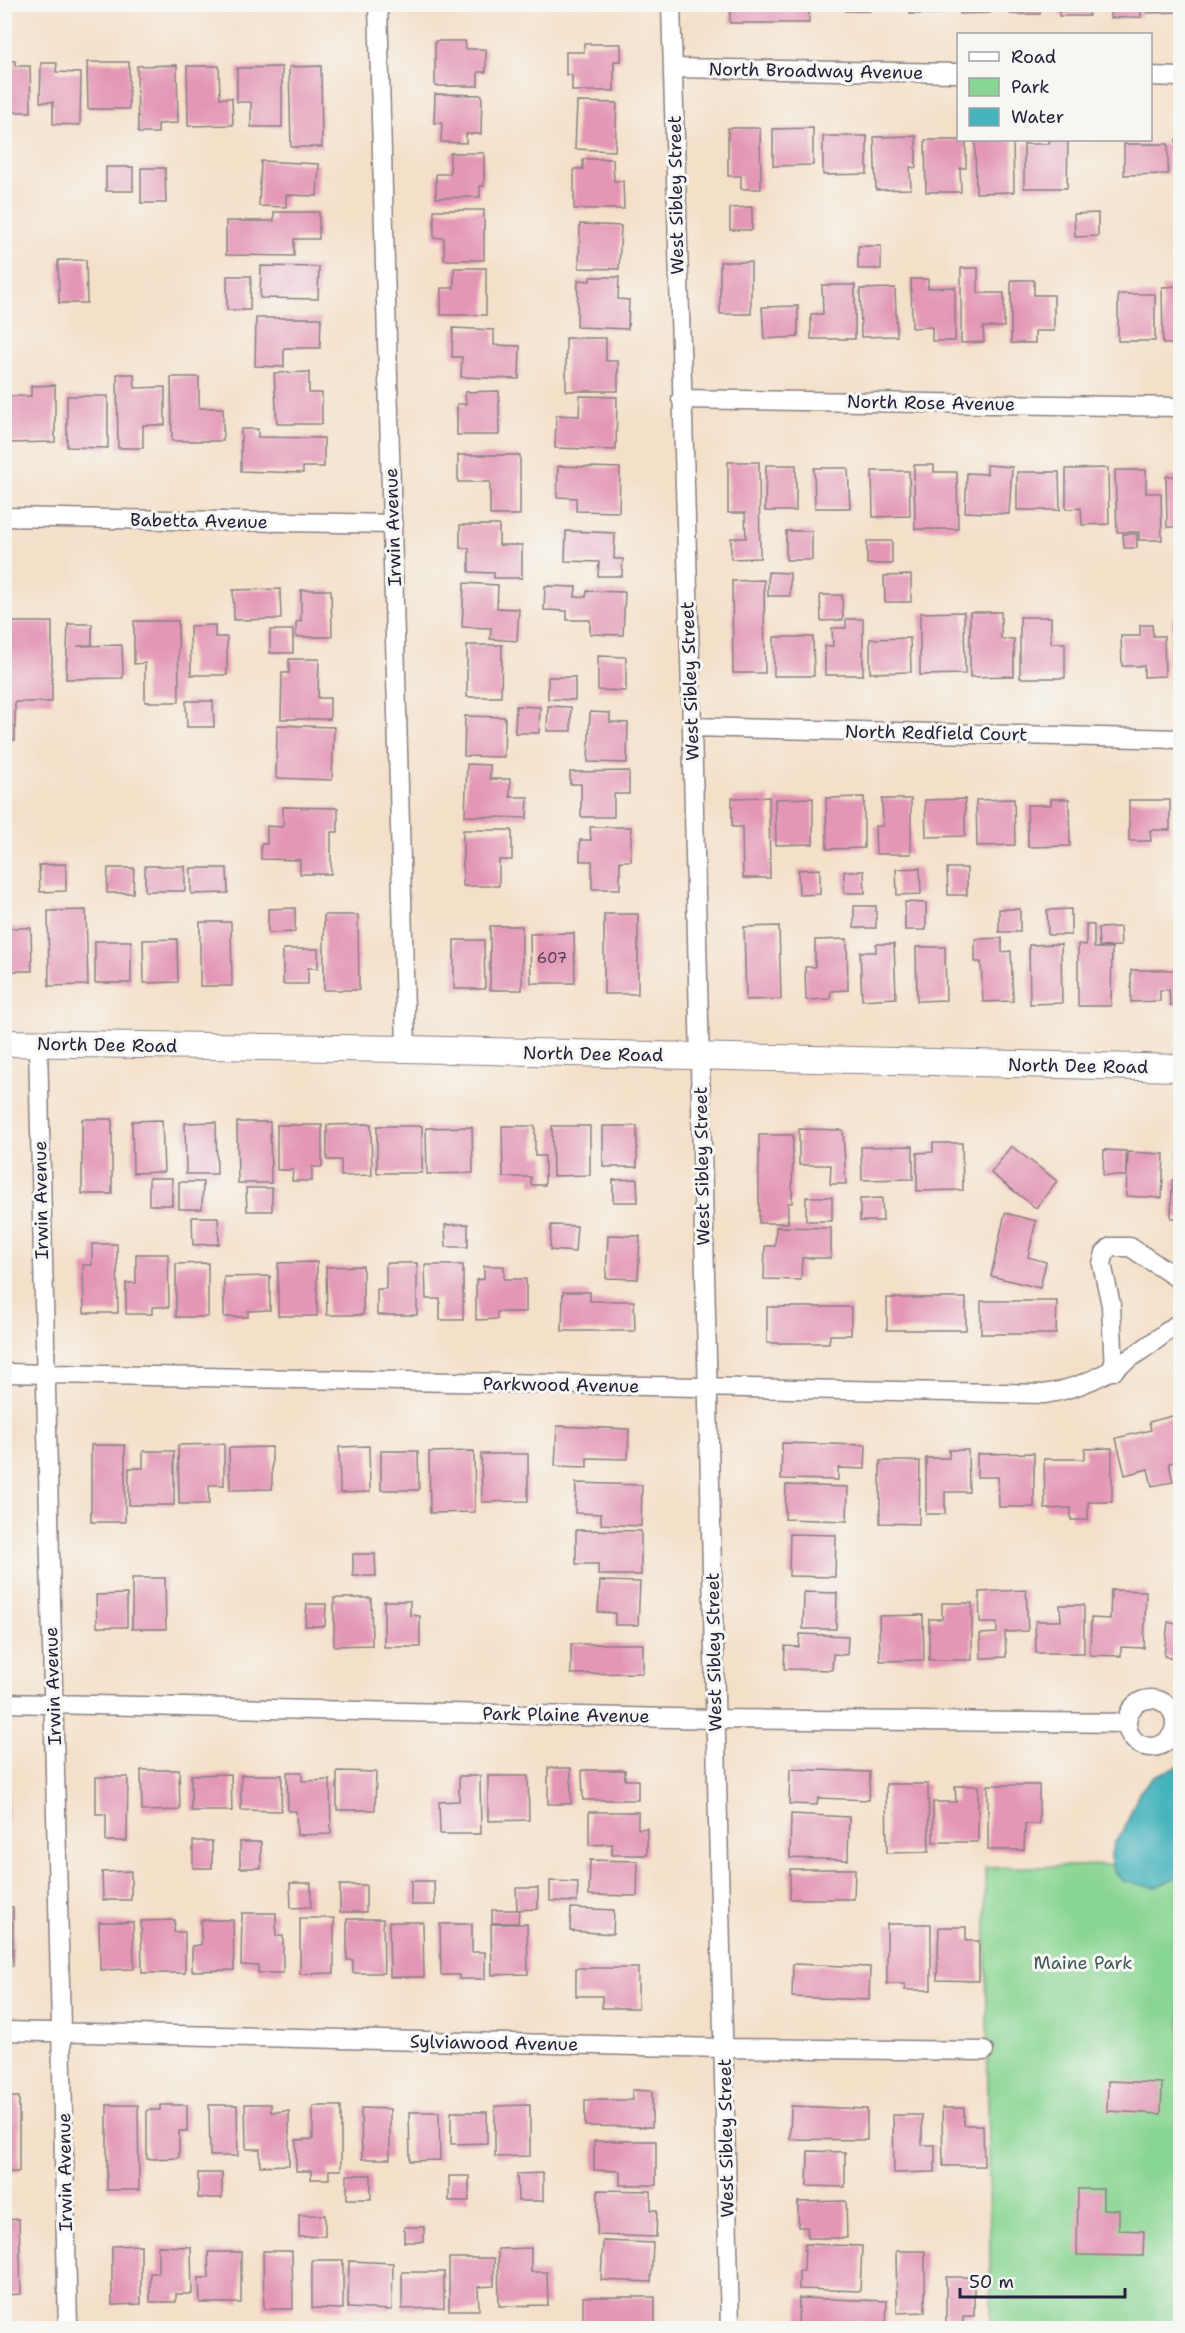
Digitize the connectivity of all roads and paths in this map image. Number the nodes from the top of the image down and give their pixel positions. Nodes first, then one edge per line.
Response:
1 (378, 4) edge
2 (671, 4) edge
3 (673, 68) junction
4 (957, 73) edge
5 (1152, 76) edge
6 (1180, 77) edge
7 (681, 399) junction
8 (1180, 407) edge
9 (4, 517) edge
10 (393, 524) junction
11 (692, 727) junction
12 (1180, 738) edge
13 (4, 1043) edge
14 (38, 1044) junction
15 (406, 1049) junction
16 (700, 1057) junction
17 (1180, 1068) edge
18 (1180, 1280) edge
19 (1180, 1322) edge
20 (1114, 1371) junction
21 (4, 1373) edge
22 (44, 1374) junction
23 (708, 1388) junction
24 (4, 1703) edge
25 (54, 1704) junction
26 (716, 1719) junction
27 (1127, 1723) dead end
28 (4, 2031) edge
29 (63, 2032) junction
30 (723, 2048) junction
31 (984, 2051) dead end
32 (68, 2328) edge
33 (730, 2328) edge

1 - 10 street, Irwin Avenue
2 - 3 street, West Sibley Street
3 - 4 street, North Broadway Avenue
3 - 7 street, West Sibley Street
5 - 6 street
7 - 8 street, North Rose Avenue
7 - 11 street, West Sibley Street
9 - 10 street, Babetta Avenue
10 - 15 street, Irwin Avenue
11 - 12 street, North Redfield Court
11 - 16 street, West Sibley Street
13 - 14 main road, North Dee Road
14 - 15 main road, North Dee Road
14 - 22 street, Irwin Avenue
15 - 16 main road, North Dee Road
16 - 17 main road, North Dee Road
16 - 23 street, West Sibley Street
18 - 20 street
19 - 20 street, Parkwood Avenue
20 - 23 street, Parkwood Avenue
21 - 22 street, Parkwood Avenue
22 - 23 street, Parkwood Avenue
22 - 25 street, Irwin Avenue
23 - 26 street, West Sibley Street
24 - 25 street, Park Plaine Avenue
25 - 26 street, Park Plaine Avenue
25 - 29 street, Irwin Avenue
26 - 27 street, Park Plaine Avenue
26 - 30 street, West Sibley Street
28 - 29 street, Sylviawood Avenue
29 - 30 street, Sylviawood Avenue
29 - 32 street, Irwin Avenue
30 - 31 street, Sylviawood Avenue
30 - 33 street, West Sibley Street

